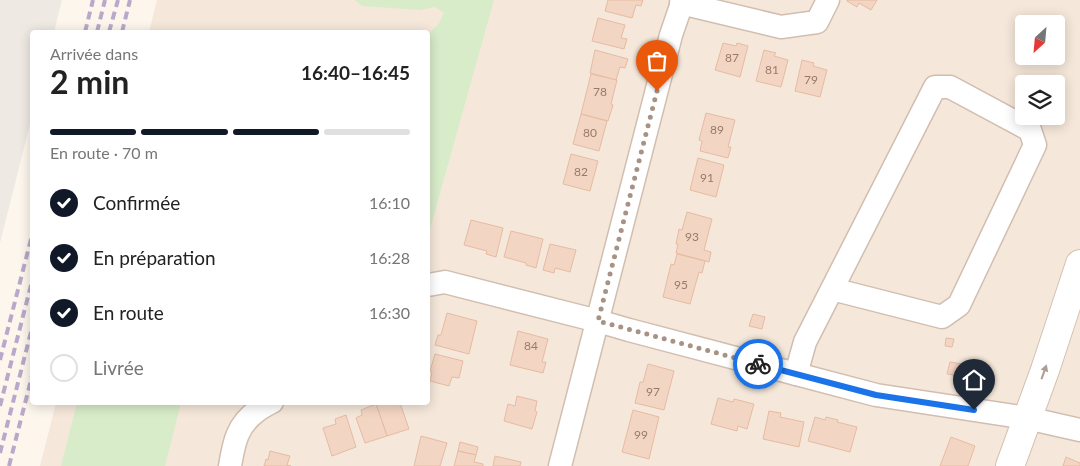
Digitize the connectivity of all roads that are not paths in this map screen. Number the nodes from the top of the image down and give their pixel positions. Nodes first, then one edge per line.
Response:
1 (828, 0) edge
2 (682, 2) edge
3 (1080, 264) edge
4 (430, 285) edge
5 (832, 289) junction
6 (598, 321) junction
7 (796, 374) junction
8 (266, 405) edge
9 (1027, 418) junction
10 (1080, 430) edge
11 (230, 466) edge
12 (560, 466) edge
13 (1010, 466) edge

1 - 2 street
2 - 6 street
9 -> 3 street
4 - 6 street
5 - 5 street
5 - 7 street
6 - 7 street
6 - 12 street
7 - 9 street
8 - 11 street
9 - 10 street
9 - 13 street

